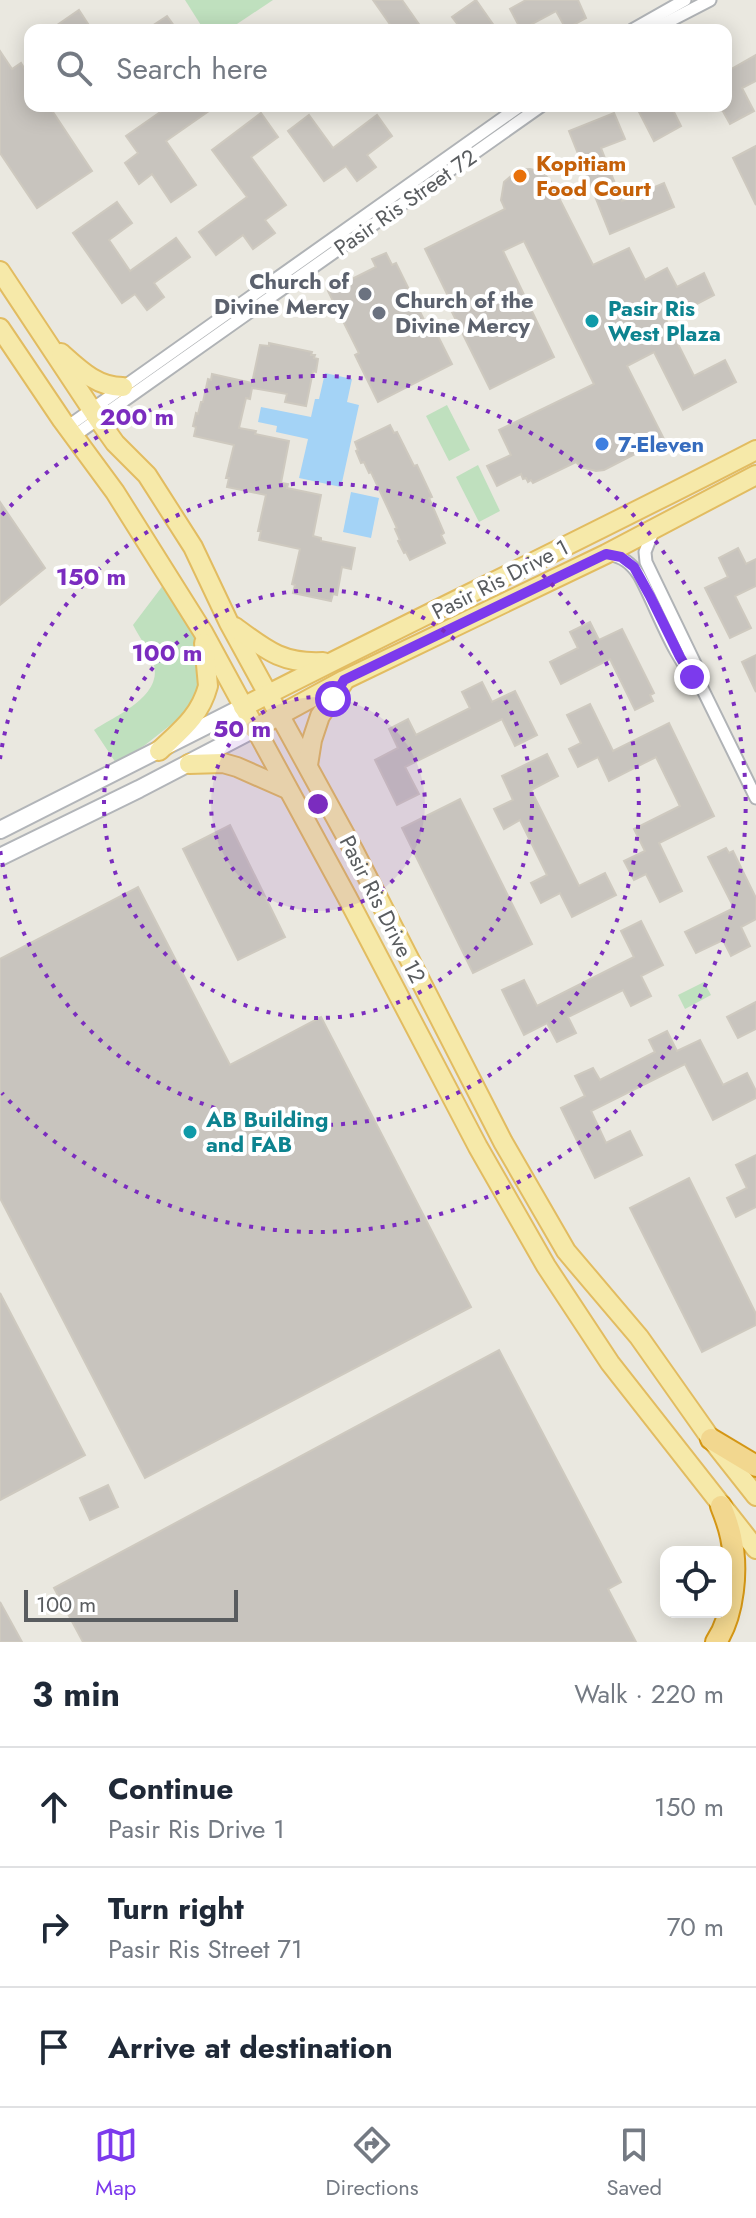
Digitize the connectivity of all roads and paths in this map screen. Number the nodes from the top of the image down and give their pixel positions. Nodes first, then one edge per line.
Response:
1 (685, 0) edge
2 (710, 0) edge
3 (643, 24) edge
4 (664, 24) edge
5 (512, 112) edge
6 (532, 112) edge
7 (0, 271) edge
8 (0, 328) edge
9 (41, 335) junction
10 (123, 387) junction
11 (94, 414) junction
12 (70, 432) junction
13 (756, 450) edge
14 (756, 475) edge
15 (655, 528) junction
16 (606, 554) junction
17 (229, 623) junction
18 (203, 632) junction
19 (330, 661) junction
20 (344, 680) junction
21 (701, 686) junction
22 (269, 693) junction
23 (243, 707) junction
24 (281, 714) junction
25 (254, 729) junction
26 (159, 751) junction
27 (189, 764) junction
28 (308, 765) junction
29 (287, 789) junction
30 (756, 798) edge
31 (0, 830) edge
32 (0, 857) edge
33 (711, 1439) junction
34 (756, 1466) edge
35 (756, 1496) edge
36 (721, 1506) junction
37 (756, 1549) edge
38 (716, 1642) edge

1 - 3 street
2 - 4 street
5 - 10 street, Pasir Ris Street 72
6 - 11 street, Pasir Ris Street 72
7 - 9 main road, Pasir Ris Drive 12
8 - 12 main road, Pasir Ris Drive 12
9 - 10 main road
9 - 11 main road, Pasir Ris Drive 12
10 - 11 street, Pasir Ris Street 72
11 - 12 street, Pasir Ris Street 72
11 - 17 main road, Pasir Ris Drive 12
12 - 18 main road, Pasir Ris Drive 12
13 - 19 main road, Pasir Ris Drive 1
14 - 15 main road, Pasir Ris Drive 1
15 - 16 main road, Pasir Ris Drive 1
15 - 21 street
16 - 20 main road, Pasir Ris Drive 1
16 - 21 street
17 - 19 main road
17 - 22 main road, Pasir Ris Drive 12
18 - 23 main road, Pasir Ris Drive 12
18 - 26 main road
19 - 22 main road, Pasir Ris Drive 1
20 - 24 main road, Pasir Ris Drive 1
20 - 28 main road
21 - 30 street
22 - 23 main road, Pasir Ris Drive 1
22 - 24 main road, Pasir Ris Drive 12
23 - 25 main road, Pasir Ris Drive 12
23 - 26 main road
24 - 25 main road, Pasir Ris Drive 1
24 - 28 main road, Pasir Ris Drive 12
25 - 27 main road
25 - 29 main road, Pasir Ris Drive 12
26 - 31 main road
27 - 29 main road
27 - 32 main road
28 - 33 main road, Pasir Ris Drive 12
29 - 36 main road, Pasir Ris Drive 12
33 - 34 highway
33 - 35 main road, Pasir Ris Drive 12
36 - 37 main road, Pasir Ris Drive 12
36 - 38 highway

